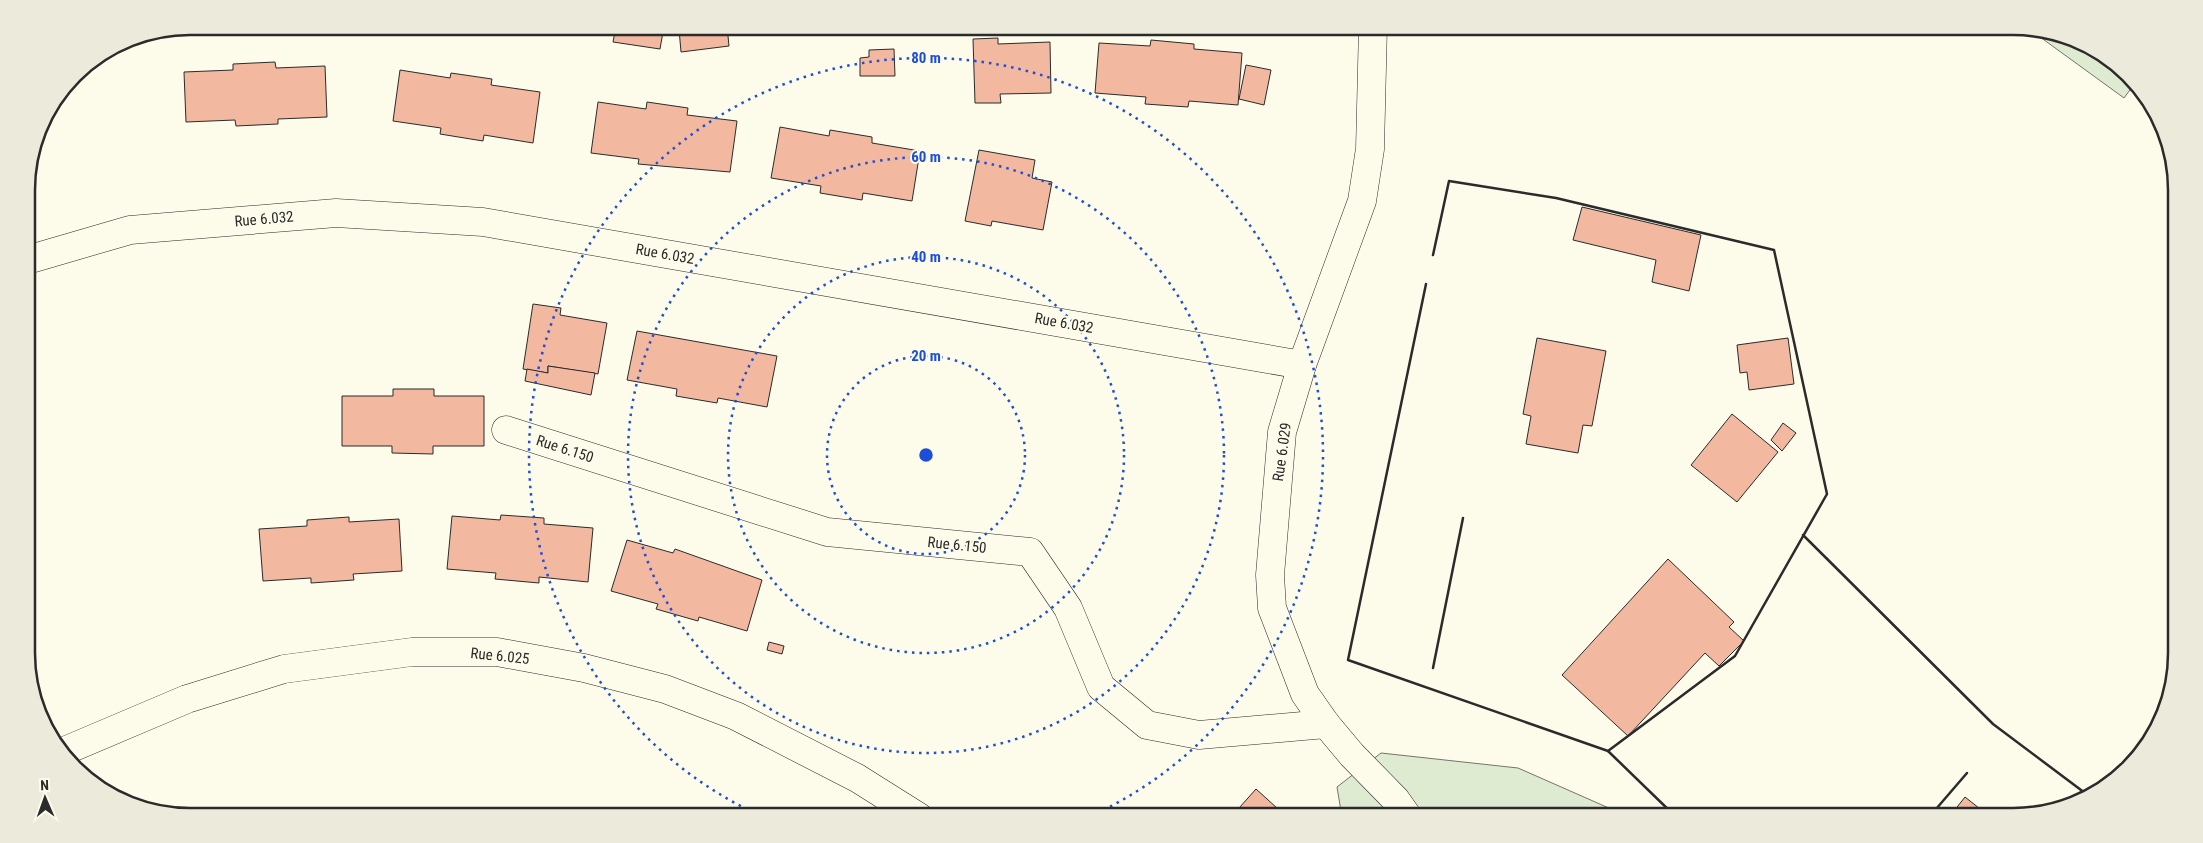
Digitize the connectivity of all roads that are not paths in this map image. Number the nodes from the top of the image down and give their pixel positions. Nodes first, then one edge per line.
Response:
1 (1372, 35) edge
2 (35, 258) edge
3 (1302, 364) junction
4 (506, 430) dead end
5 (1326, 724) junction
6 (69, 749) edge
7 (905, 808) edge
8 (1401, 808) edge

1 - 3 street, Rue 6.029
2 - 3 street, Rue 6.032
3 - 5 street, Rue 6.029
4 - 5 street, Rue 6.150
5 - 8 street, Rue 6.029
6 - 7 street, Rue 6.025

